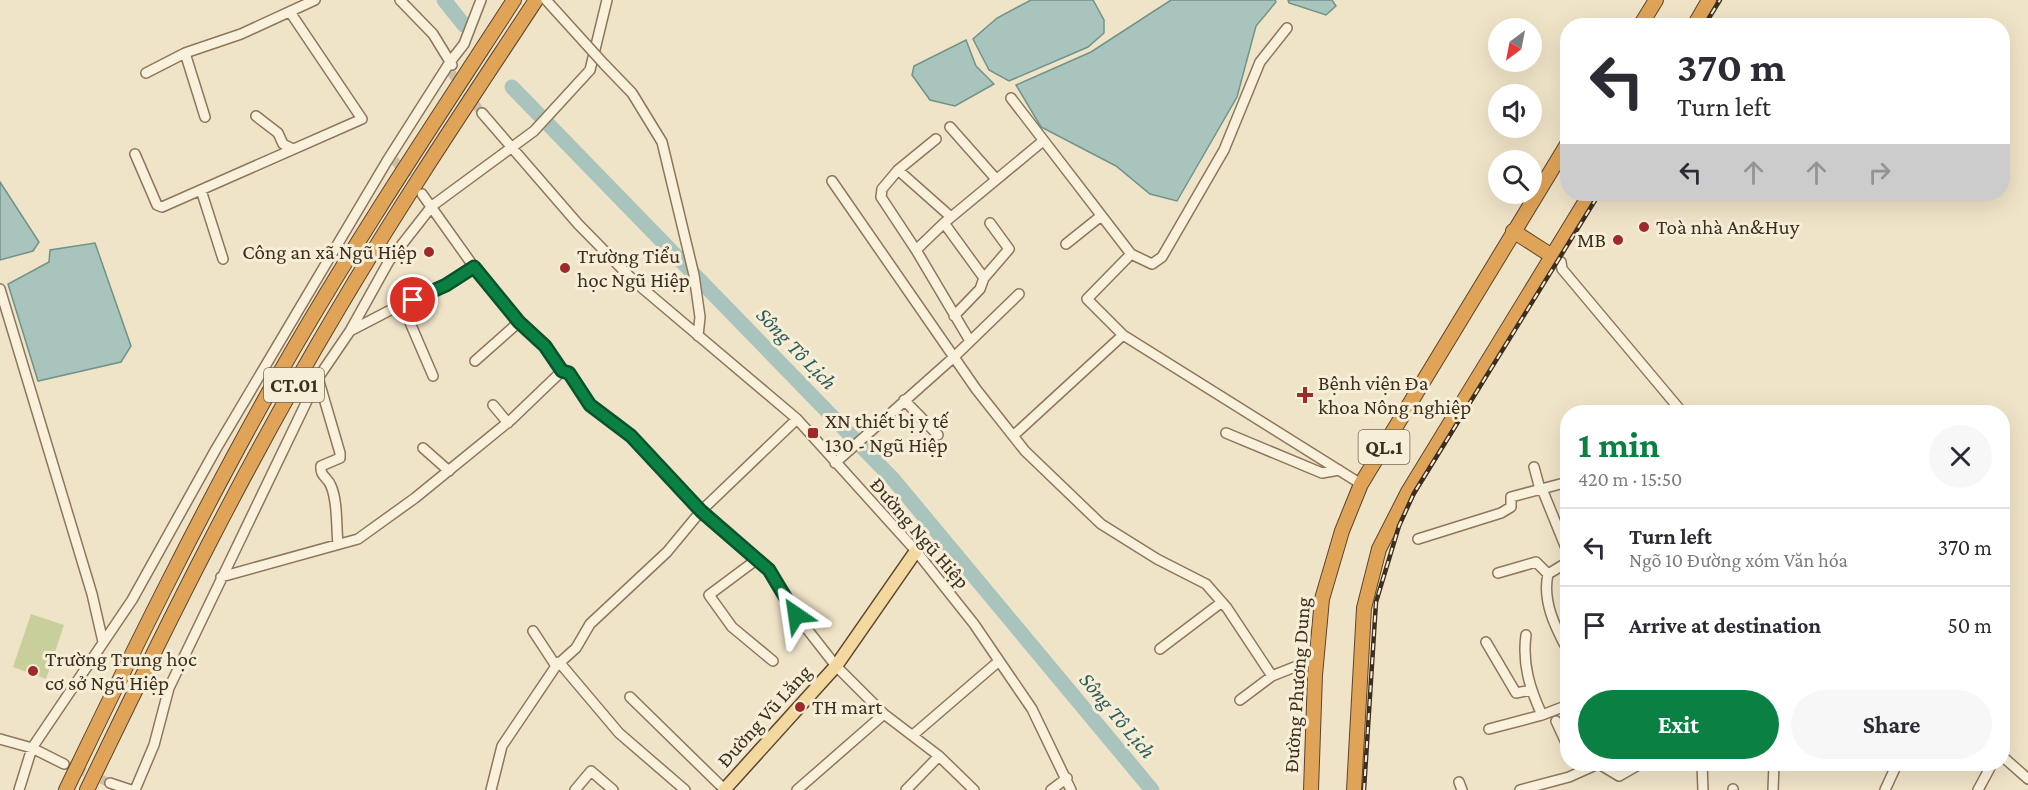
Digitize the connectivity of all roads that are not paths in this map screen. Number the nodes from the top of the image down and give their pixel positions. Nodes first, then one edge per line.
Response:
1 (315, 0) edge
2 (400, 0) edge
3 (481, 0) edge
4 (514, 0) edge
5 (536, 0) edge
6 (546, 0) edge
7 (607, 0) edge
8 (1656, 0) edge
9 (1708, 1) edge
10 (290, 12) junction
11 (1645, 18) edge
12 (1698, 18) edge
13 (1287, 28) dead end
14 (185, 53) junction
15 (451, 66) junction
16 (146, 73) dead end
17 (1011, 98) dead end
18 (483, 111) tunnel mouth
19 (256, 116) dead end
20 (205, 117) dead end
21 (950, 127) dead end
22 (936, 140) dead end
23 (1043, 141) junction
24 (513, 147) junction
25 (291, 148) junction
26 (135, 154) dead end
27 (1560, 155) edge
28 (898, 170) junction
29 (996, 179) junction
30 (832, 181) dead end
31 (201, 190) junction
32 (422, 194) tunnel mouth
33 (1586, 201) edge
34 (432, 206) junction
35 (1101, 216) junction
36 (947, 220) junction
37 (990, 223) dead end
38 (1513, 231) junction
39 (1066, 244) dead end
40 (916, 250) junction
41 (1131, 254) junction
42 (1552, 256) junction
43 (223, 259) dead end
44 (474, 267) junction
45 (984, 278) junction
46 (0, 289) edge
47 (1019, 294) dead end
48 (402, 304) junction
49 (954, 316) junction
50 (519, 322) junction
51 (350, 331) junction
52 (1123, 335) junction
53 (698, 336) junction
54 (970, 341) junction
55 (954, 357) junction
56 (475, 361) dead end
57 (562, 371) junction
58 (433, 375) dead end
59 (318, 378) junction
60 (904, 400) junction
61 (492, 405) dead end
62 (1676, 405) edge
63 (797, 419) junction
64 (508, 423) junction
65 (1226, 433) dead end
66 (938, 435) dead end
67 (1013, 436) junction
68 (423, 448) dead end
69 (835, 463) junction
70 (1534, 467) dead end
71 (1339, 470) junction
72 (449, 471) junction
73 (1361, 484) junction
74 (1560, 484) edge
75 (1541, 489) junction
76 (701, 511) junction
77 (1560, 534) edge
78 (1418, 538) dead end
79 (338, 544) junction
80 (916, 551) junction
81 (756, 560) junction
82 (1560, 567) edge
83 (1498, 573) dead end
84 (1548, 574) junction
85 (221, 577) junction
86 (1222, 602) junction
87 (533, 631) dead end
88 (1526, 635) dead end
89 (1560, 636) edge
90 (103, 642) junction
91 (1486, 642) dead end
92 (1160, 649) dead end
93 (1317, 658) junction
94 (773, 661) dead end
95 (999, 661) junction
96 (557, 664) junction
97 (836, 666) junction
98 (1272, 676) junction
99 (1530, 690) junction
100 (630, 697) dead end
101 (1240, 700) dead end
102 (1560, 708) edge
103 (884, 714) junction
104 (1542, 715) junction
105 (1556, 721) dead end
106 (1489, 729) dead end
107 (1560, 730) edge
108 (913, 735) junction
109 (0, 739) edge
110 (32, 748) junction
111 (939, 756) junction
112 (2010, 763) edge
113 (64, 764) tunnel mouth
114 (1573, 771) edge
115 (1610, 771) edge
116 (1628, 771) edge
117 (1702, 771) edge
118 (1774, 771) edge
119 (1894, 771) edge
120 (1988, 771) edge
121 (1067, 778) junction
122 (2028, 779) edge
123 (110, 783) tunnel mouth
124 (491, 787) edge
125 (19, 790) edge
126 (66, 790) edge
127 (87, 790) edge
128 (133, 790) edge
129 (503, 790) edge
130 (575, 790) edge
131 (613, 790) edge
132 (685, 790) edge
133 (724, 790) edge
134 (797, 790) edge
135 (906, 790) edge
136 (974, 790) edge
137 (1051, 790) edge
138 (1071, 790) edge
139 (1311, 790) edge
140 (1354, 790) edge
141 (1520, 790) edge
142 (1703, 790) edge
143 (1773, 790) edge
144 (1886, 790) edge
145 (1978, 790) edge

1 - 10 street
2 - 15 street
3 - 15 street
4 - 126 highway, CT.01
5 - 127 highway, CT.01
6 - 53 street, bridge
7 - 24 street
8 - 11 highway
9 - 12 highway
10 - 14 street
10 - 25 street
13 - 41 street
14 - 16 street
14 - 20 street
15 - 90 street
17 - 23 street
18 - 24 street, Đường Ngũ Hiệp
19 - 25 street
21 - 29 street
22 - 28 street
23 - 29 street
23 - 35 street
24 - 34 street
24 - 53 street, Đường Ngũ Hiệp
25 - 31 street
26 - 31 street
27 - 38 highway, Đường Phương Dung / QL.1
28 - 36 street
28 - 40 street
29 - 36 street
30 - 55 street
31 - 43 street
32 - 34 street
33 - 42 highway, QL.1
34 - 44 street
34 - 51 street
35 - 39 street
35 - 41 street
36 - 40 street
36 - 45 street
37 - 45 street
38 - 42 highway
38 - 73 highway, Đường Phương Dung / QL.1
40 - 49 street
41 - 52 street
42 - 62 street
42 - 140 highway, QL.1
44 - 48 street
44 - 50 street
45 - 49 street
46 - 90 street
47 - 54 street
48 - 51 street
48 - 58 street
49 - 54 street
50 - 56 street
50 - 57 street
51 - 59 street
52 - 67 street
52 - 71 street
53 - 63 street, Đường Ngũ Hiệp
54 - 55 street
55 - 60 street
55 - 67 street
57 - 64 street
57 - 76 street
59 - 79 street
59 - 85 street
60 - 66 street
60 - 69 street
61 - 64 street
63 - 69 street, Đường Ngũ Hiệp
63 - 76 street
64 - 72 street
65 - 71 street
67 - 86 street
68 - 72 street
69 - 80 street, Đường Ngũ Hiệp
70 - 75 street
71 - 73 street
72 - 79 street
73 - 93 highway, Đường Phương Dung / QL.1
74 - 75 street
75 - 77 street
75 - 78 street
76 - 81 street
76 - 96 street
79 - 85 street
80 - 95 street, Đường Ngũ Hiệp
80 - 97 main road, Đường Vũ Lăng
81 - 94 street
81 - 97 street
82 - 84 street
83 - 84 street
84 - 89 street
85 - 128 street
86 - 92 street
86 - 98 street
87 - 96 street
88 - 99 street
90 - 110 street
91 - 99 street
93 - 98 street
93 - 139 highway, Đường Phương Dung / QL.1
95 - 108 street
95 - 121 street, Đường Ngũ Hiệp
96 - 124 street
96 - 132 street
97 - 103 street
97 - 133 main road, Đường Vũ Lăng
98 - 101 street
99 - 104 street
100 - 133 street
102 - 104 street
103 - 108 street
103 - 134 street
104 - 106 street
105 - 107 street
108 - 111 street
109 - 110 street
110 - 113 street
110 - 125 street
111 - 135 street
111 - 136 street
112 - 122 street
114 - 141 street
115 - 116 street
117 - 142 street
118 - 143 street
119 - 144 street
120 - 145 street
121 - 137 street
121 - 138 street, Đường Ngũ Hiệp
123 - 128 street
124 - 129 street
130 - 131 street

